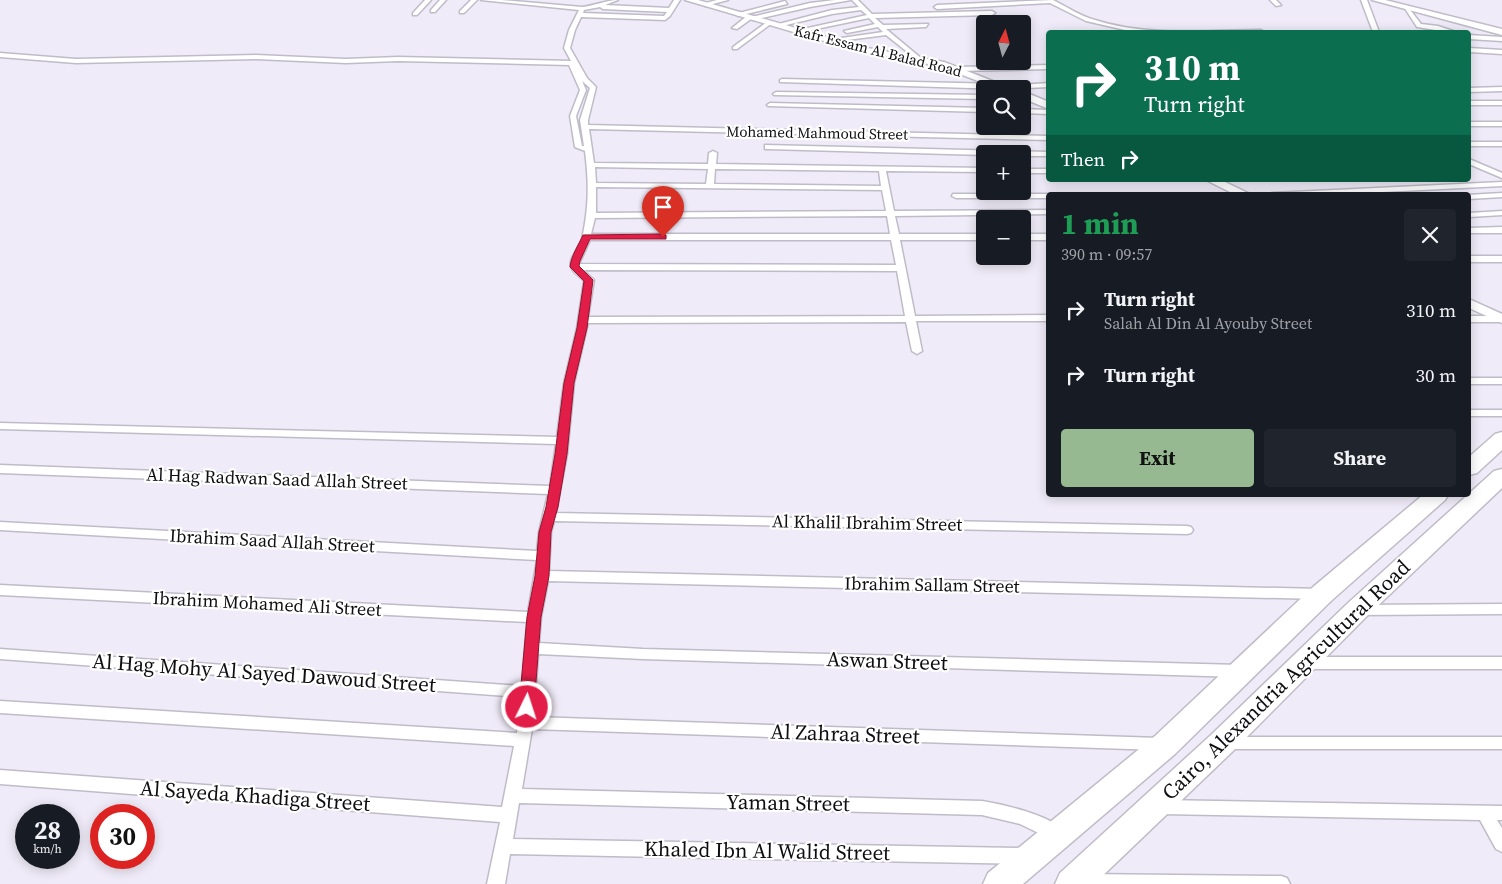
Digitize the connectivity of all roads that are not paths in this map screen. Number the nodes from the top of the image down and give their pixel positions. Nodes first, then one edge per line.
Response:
1 (428, 0) edge
2 (443, 0) edge
3 (474, 0) edge
4 (484, 0) edge
5 (615, 0) edge
6 (678, 0) edge
7 (690, 0) edge
8 (725, 0) edge
9 (771, 0) edge
10 (802, 0) edge
11 (848, 0) edge
12 (855, 0) edge
13 (1050, 0) edge
14 (1364, 0) edge
15 (1376, 0) edge
16 (1389, 0) edge
17 (785, 2) dead end
18 (705, 4) junction
19 (810, 5) junction
20 (596, 7) junction
21 (578, 8) edge
22 (1406, 8) junction
23 (864, 9) junction
24 (671, 10) junction
25 (726, 10) junction
26 (433, 11) dead end
27 (462, 12) dead end
28 (992, 13) dead end
29 (415, 14) dead end
30 (738, 14) junction
31 (825, 14) junction
32 (871, 16) junction
33 (751, 18) junction
34 (769, 22) junction
35 (778, 25) junction
36 (881, 26) junction
37 (926, 26) dead end
38 (735, 28) dead end
39 (1141, 30) edge
40 (1375, 30) edge
41 (1446, 30) edge
42 (1502, 30) edge
43 (797, 31) junction
44 (847, 32) dead end
45 (887, 34) junction
46 (1471, 37) edge
47 (1484, 39) junction
48 (1502, 39) edge
49 (831, 40) junction
50 (735, 48) dead end
51 (1471, 50) edge
52 (1502, 53) edge
53 (0, 55) edge
54 (920, 60) junction
55 (575, 63) junction
56 (1046, 66) edge
57 (957, 69) junction
58 (985, 80) edge
59 (782, 81) dead end
60 (1046, 85) edge
61 (1031, 86) edge
62 (976, 87) edge
63 (1502, 89) edge
64 (1471, 90) edge
65 (776, 94) dead end
66 (976, 97) edge
67 (1031, 98) edge
68 (1046, 103) edge
69 (1471, 103) edge
70 (1502, 103) edge
71 (770, 106) dead end
72 (976, 110) edge
73 (1031, 111) edge
74 (1046, 112) edge
75 (1471, 124) edge
76 (1502, 124) edge
77 (585, 127) junction
78 (1046, 138) edge
79 (1471, 144) edge
80 (1502, 144) edge
81 (768, 147) dead end
82 (587, 149) junction
83 (713, 153) dead end
84 (1046, 154) edge
85 (1471, 162) edge
86 (1502, 164) edge
87 (590, 165) junction
88 (1471, 165) edge
89 (1478, 165) junction
90 (712, 167) junction
91 (882, 169) junction
92 (976, 170) edge
93 (1031, 171) edge
94 (1046, 171) edge
95 (1502, 176) edge
96 (1217, 182) edge
97 (1502, 184) edge
98 (593, 185) junction
99 (710, 186) junction
100 (886, 188) junction
101 (1239, 192) edge
102 (1335, 192) edge
103 (1502, 195) edge
104 (956, 196) dead end
105 (1046, 196) edge
106 (1471, 197) edge
107 (1046, 212) edge
108 (891, 214) junction
109 (1502, 214) edge
110 (1471, 215) edge
111 (590, 216) junction
112 (1502, 230) edge
113 (1471, 231) edge
114 (586, 237) junction
115 (895, 237) junction
116 (976, 237) edge
117 (1031, 237) edge
118 (1046, 237) edge
119 (1471, 259) edge
120 (1502, 259) edge
121 (575, 267) junction
122 (901, 268) junction
123 (1471, 304) edge
124 (911, 318) junction
125 (1046, 318) edge
126 (1471, 319) edge
127 (1502, 319) edge
128 (582, 320) junction
129 (917, 351) dead end
130 (1471, 381) edge
131 (1502, 381) edge
132 (1471, 413) edge
133 (1502, 413) edge
134 (0, 426) edge
135 (1502, 439) edge
136 (561, 441) junction
137 (1471, 466) edge
138 (0, 469) edge
139 (1502, 476) edge
140 (554, 490) junction
141 (1435, 497) edge
142 (548, 517) junction
143 (0, 526) edge
144 (1186, 530) dead end
145 (544, 556) junction
146 (542, 576) junction
147 (0, 590) edge
148 (1322, 594) junction
149 (1502, 609) edge
150 (1357, 610) junction
151 (534, 617) junction
152 (532, 648) junction
153 (0, 654) edge
154 (1304, 663) junction
155 (1502, 663) edge
156 (1242, 671) junction
157 (528, 692) junction
158 (0, 707) edge
159 (526, 723) junction
160 (523, 740) junction
161 (1222, 743) junction
162 (1502, 743) edge
163 (1165, 745) junction
164 (0, 777) edge
165 (512, 796) junction
166 (1154, 806) junction
167 (1484, 812) junction
168 (1502, 813) edge
169 (509, 814) junction
170 (1057, 834) junction
171 (1502, 844) edge
172 (503, 846) junction
173 (1031, 856) junction
174 (1072, 883) edge
175 (496, 884) edge
176 (999, 884) edge
177 (1281, 884) edge

1 - 29 street
2 - 26 street
3 - 27 street
4 - 21 street
5 - 20 street
6 - 24 street
7 - 18 street, Kafr Essam Al Balad Road
8 - 18 street
9 - 25 street
10 - 19 street
11 - 19 street
12 - 23 street
13 - 23 street
13 - 39 street
14 - 40 street
15 - 22 street
16 - 42 street
17 - 30 street
18 - 25 street, Kafr Essam Al Balad Road
19 - 31 street
19 - 33 street
20 - 21 street
20 - 24 street
21 - 24 street
21 - 55 street
22 - 41 street
22 - 42 street
23 - 31 street
23 - 32 street
25 - 30 street, Kafr Essam Al Balad Road
28 - 32 street
30 - 33 street, Kafr Essam Al Balad Road
31 - 35 street
32 - 36 street
32 - 43 street
33 - 34 street, Kafr Essam Al Balad Road
33 - 38 street
34 - 35 street, Kafr Essam Al Balad Road
34 - 50 street
35 - 43 street, Kafr Essam Al Balad Road
36 - 37 street
36 - 44 street
36 - 45 street
43 - 49 street, Kafr Essam Al Balad Road
45 - 49 street
45 - 54 street
46 - 47 street
47 - 48 street
47 - 52 street
49 - 54 street, Kafr Essam Al Balad Road
51 - 52 street
53 - 55 street
54 - 57 street, Kafr Essam Al Balad Road
55 - 77 street
55 - 82 street
56 - 57 street
57 - 58 street, Kafr Essam Al Balad Road
59 - 62 street
60 - 61 street
63 - 64 street
65 - 66 street
67 - 68 street
69 - 70 street
71 - 72 street
73 - 74 street
75 - 76 street
77 - 78 street, Mohamed Mahmoud Street
77 - 82 street
79 - 80 street
81 - 84 street
82 - 87 street
83 - 90 street
85 - 89 street
86 - 89 street
87 - 90 street
87 - 98 street
88 - 89 street
89 - 95 street
90 - 91 street
90 - 99 street
91 - 92 street
91 - 100 street
93 - 94 street
96 - 101 street
97 - 102 street
98 - 99 street
98 - 111 street
99 - 100 street
100 - 108 street
103 - 106 street
104 - 105 street
107 - 108 street
108 - 111 street
108 - 115 street
109 - 110 street
111 - 114 street
112 - 113 street
114 - 115 street
114 - 121 street
115 - 116 street
115 - 122 street
117 - 118 street
119 - 120 street
121 - 122 street
121 - 128 street
122 - 124 street
123 - 127 street
124 - 125 street
124 - 128 street
124 - 129 street
126 - 127 street
128 - 136 street
130 - 131 street
132 - 133 street
134 - 136 street
135 - 137 highway
136 - 140 street
138 - 140 street, Al Hag Radwan Saad Allah Street
139 - 150 highway, Cairo, Alexandria Agricultural Road
140 - 142 street
141 - 148 highway, Cairo, Alexandria Agricultural Road
142 - 144 street, Al Khalil Ibrahim Street
142 - 145 street
143 - 145 street, Ibrahim Saad Allah Street
145 - 146 street
146 - 148 street, Ibrahim Sallam Street
146 - 151 street
147 - 151 street, Ibrahim Mohamed Ali Street
148 - 156 highway, Cairo, Alexandria Agricultural Road
149 - 150 street
150 - 154 highway, Cairo, Alexandria Agricultural Road
151 - 152 street
152 - 156 street, Aswan Street
152 - 157 street
153 - 157 street, Al Hag Mohy Al Sayed Dawoud Street
154 - 155 street
154 - 161 highway, Cairo, Alexandria Agricultural Road
156 - 163 highway, Cairo, Alexandria Agricultural Road
157 - 159 street
158 - 160 street
159 - 160 street
159 - 163 street, Al Zahraa Street
160 - 165 street
161 - 162 street
161 - 166 highway, Cairo, Alexandria Agricultural Road
163 - 170 highway, Cairo, Alexandria Agricultural Road
164 - 169 street, Al Sayeda Khadiga Street
165 - 169 street
165 - 170 street, Yaman Street
166 - 167 street
166 - 174 highway, Cairo, Alexandria Agricultural Road
167 - 168 street
167 - 171 street
169 - 172 street
170 - 173 highway, Cairo, Alexandria Agricultural Road
172 - 173 street, Khaled Ibn Al Walid Street
172 - 175 street
173 - 176 highway, Cairo, Alexandria Agricultural Road
174 - 177 street

